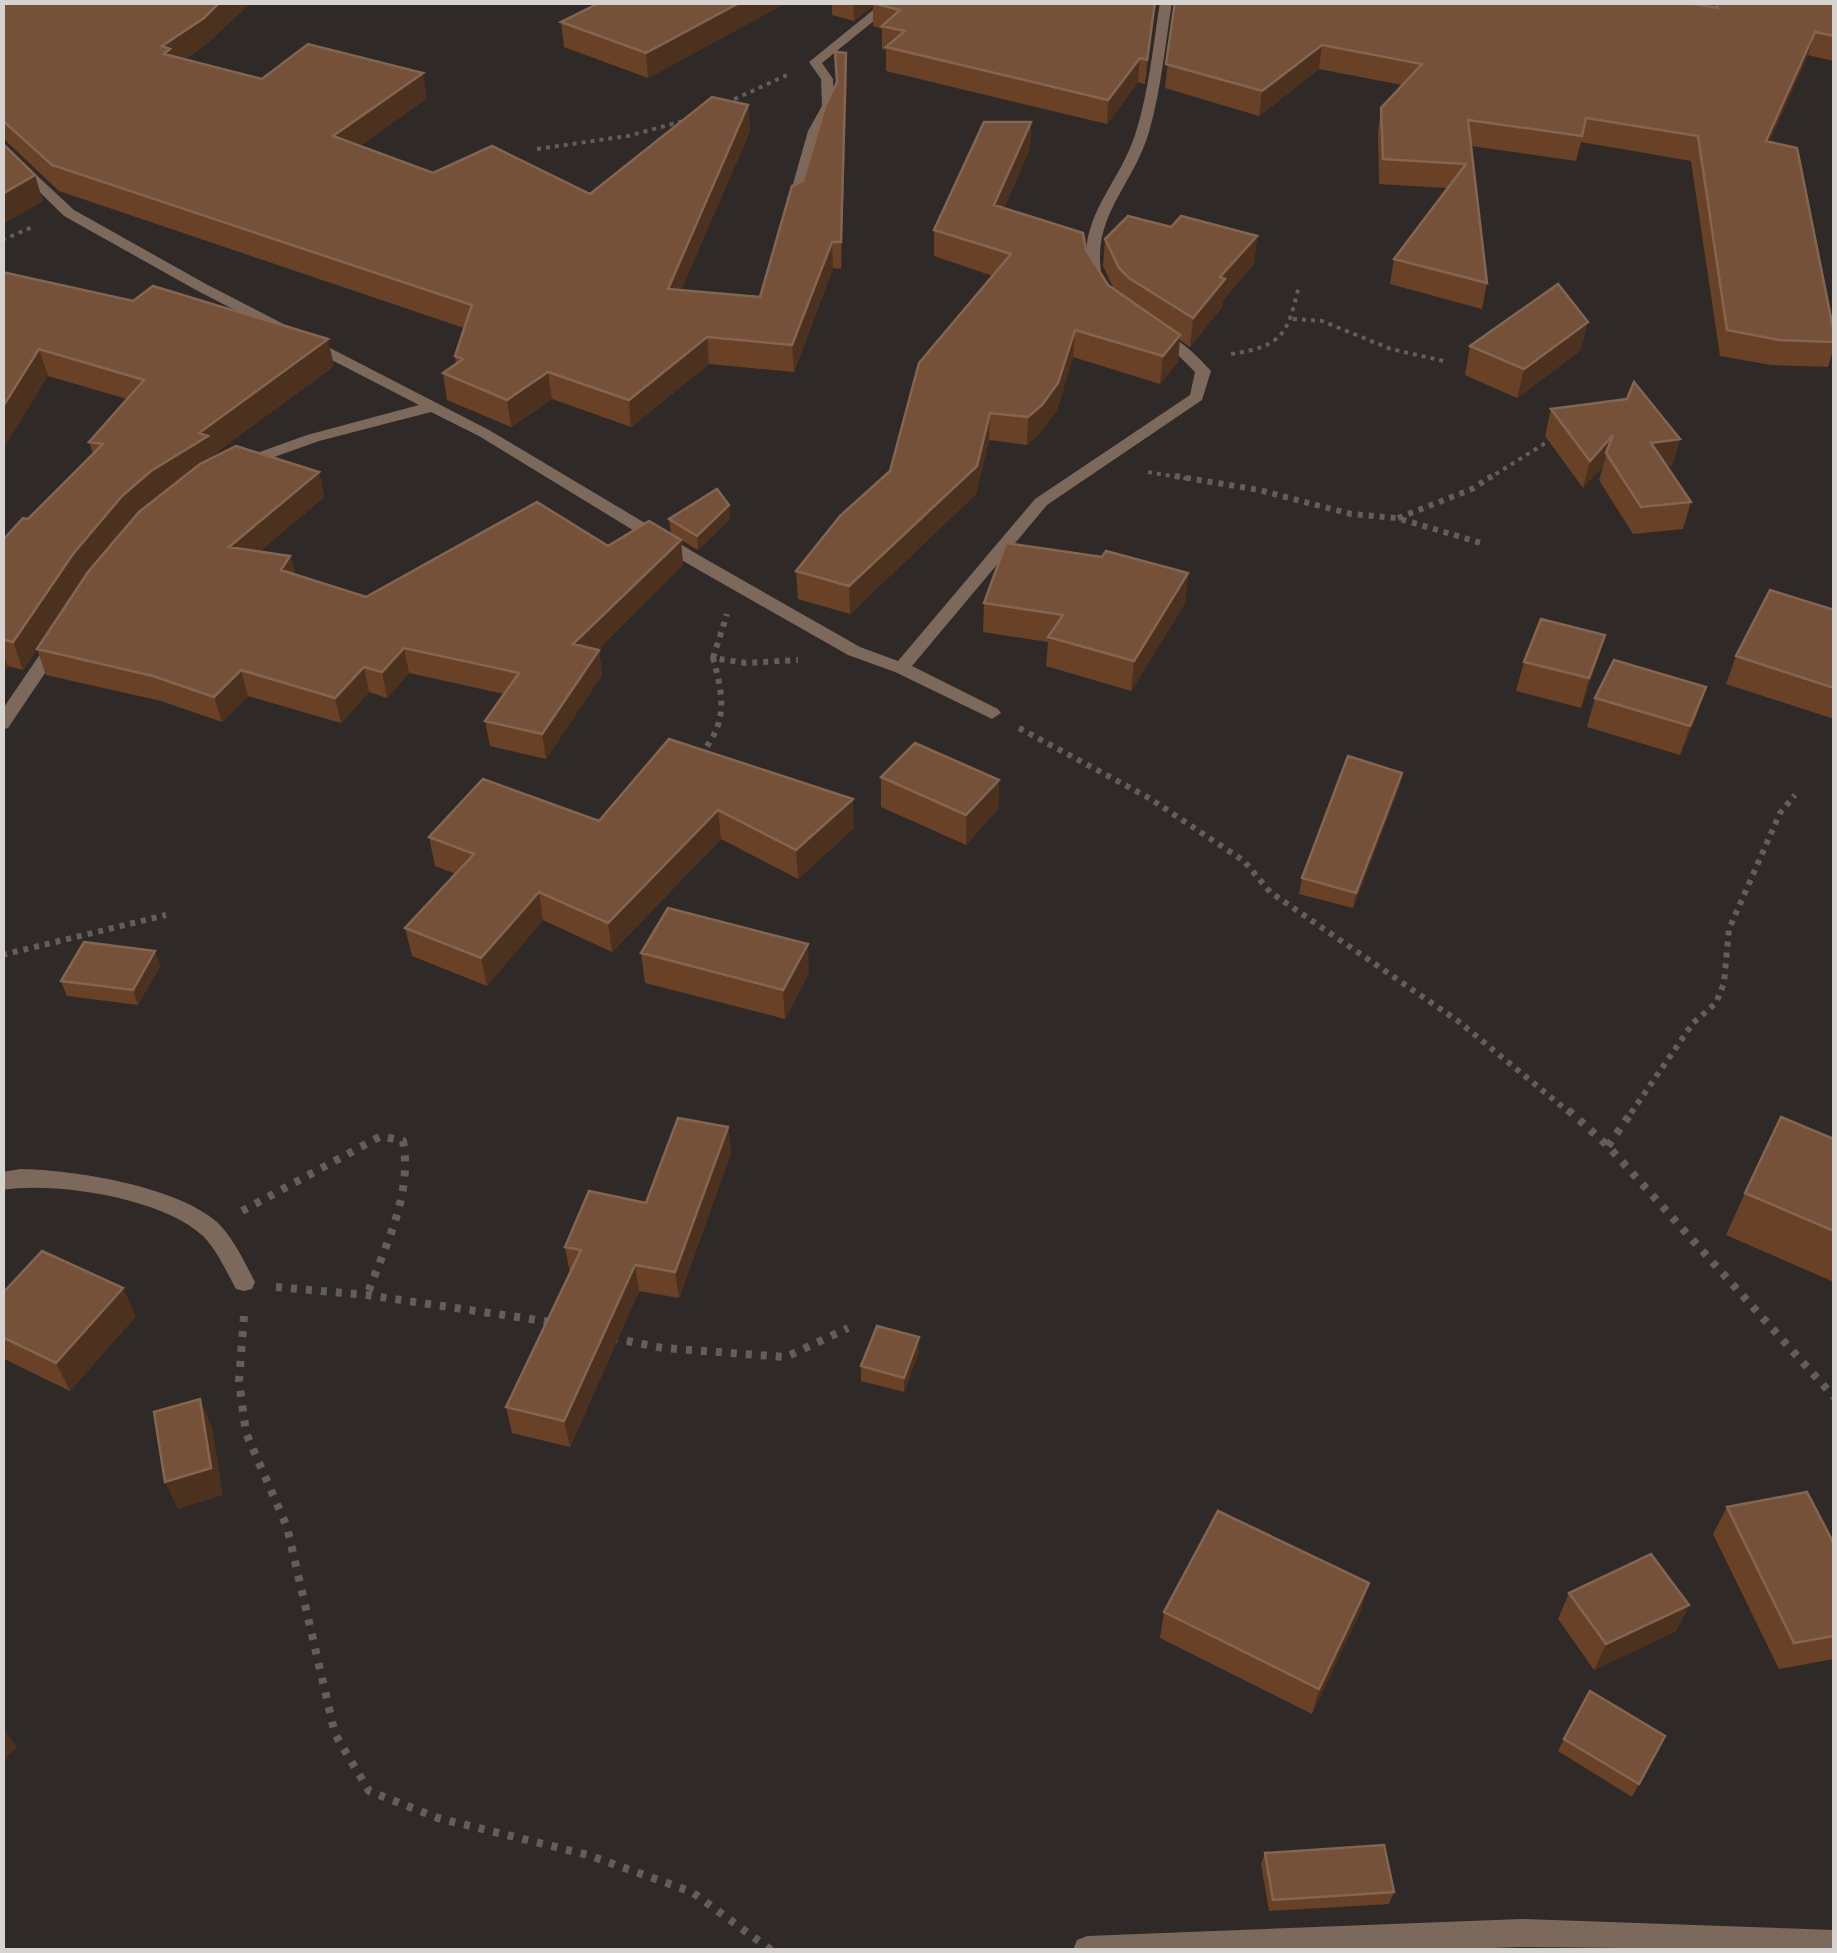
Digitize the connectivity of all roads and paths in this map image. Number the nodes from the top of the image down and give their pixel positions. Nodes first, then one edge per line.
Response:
1 (891, 2) edge
2 (1166, 2) edge
3 (816, 62) junction
4 (726, 103) edge
5 (693, 117) edge
6 (2, 147) edge
7 (536, 149) dead end
8 (793, 206) edge
9 (1298, 285) dead end
10 (1107, 299) edge
11 (1293, 319) junction
12 (1142, 327) edge
13 (1195, 360) junction
14 (1448, 362) dead end
15 (434, 406) junction
16 (1566, 430) edge
17 (1098, 463) junction
18 (218, 472) edge
19 (1396, 518) junction
20 (1481, 543) dead end
21 (64, 632) edge
22 (854, 652) junction
23 (902, 668) junction
24 (992, 713) joint
25 (2, 724) edge
26 (690, 766) edge
27 (1795, 795) dead end
28 (166, 915) dead end
29 (2, 955) edge
30 (1608, 1146) junction
31 (2, 1181) edge
32 (210, 1228) junction
33 (244, 1282) junction
34 (367, 1295) junction
35 (553, 1323) edge
36 (848, 1328) dead end
37 (608, 1337) edge
38 (1834, 1396) edge
39 (1524, 1942) edge
40 (1834, 1944) edge
41 (772, 1950) edge
42 (1087, 1950) edge

1 - 3 street
2 - 10 street
3 - 4 path
3 - 8 street
5 - 7 path
6 - 15 street
9 - 11 path
11 - 13 path
11 - 14 path
12 - 13 street
13 - 17 street
15 - 18 street
15 - 22 street
16 - 19 path
17 - 19 path
17 - 23 street
19 - 20 path
21 - 25 street
22 - 23 street
22 - 26 path
23 - 24 street
24 - 30 path
27 - 30 path
28 - 29 path
30 - 38 path
31 - 32 street
32 - 33 street
32 - 34 path
33 - 34 path
33 - 41 path
34 - 35 path
36 - 37 path
39 - 40 street
39 - 42 street

